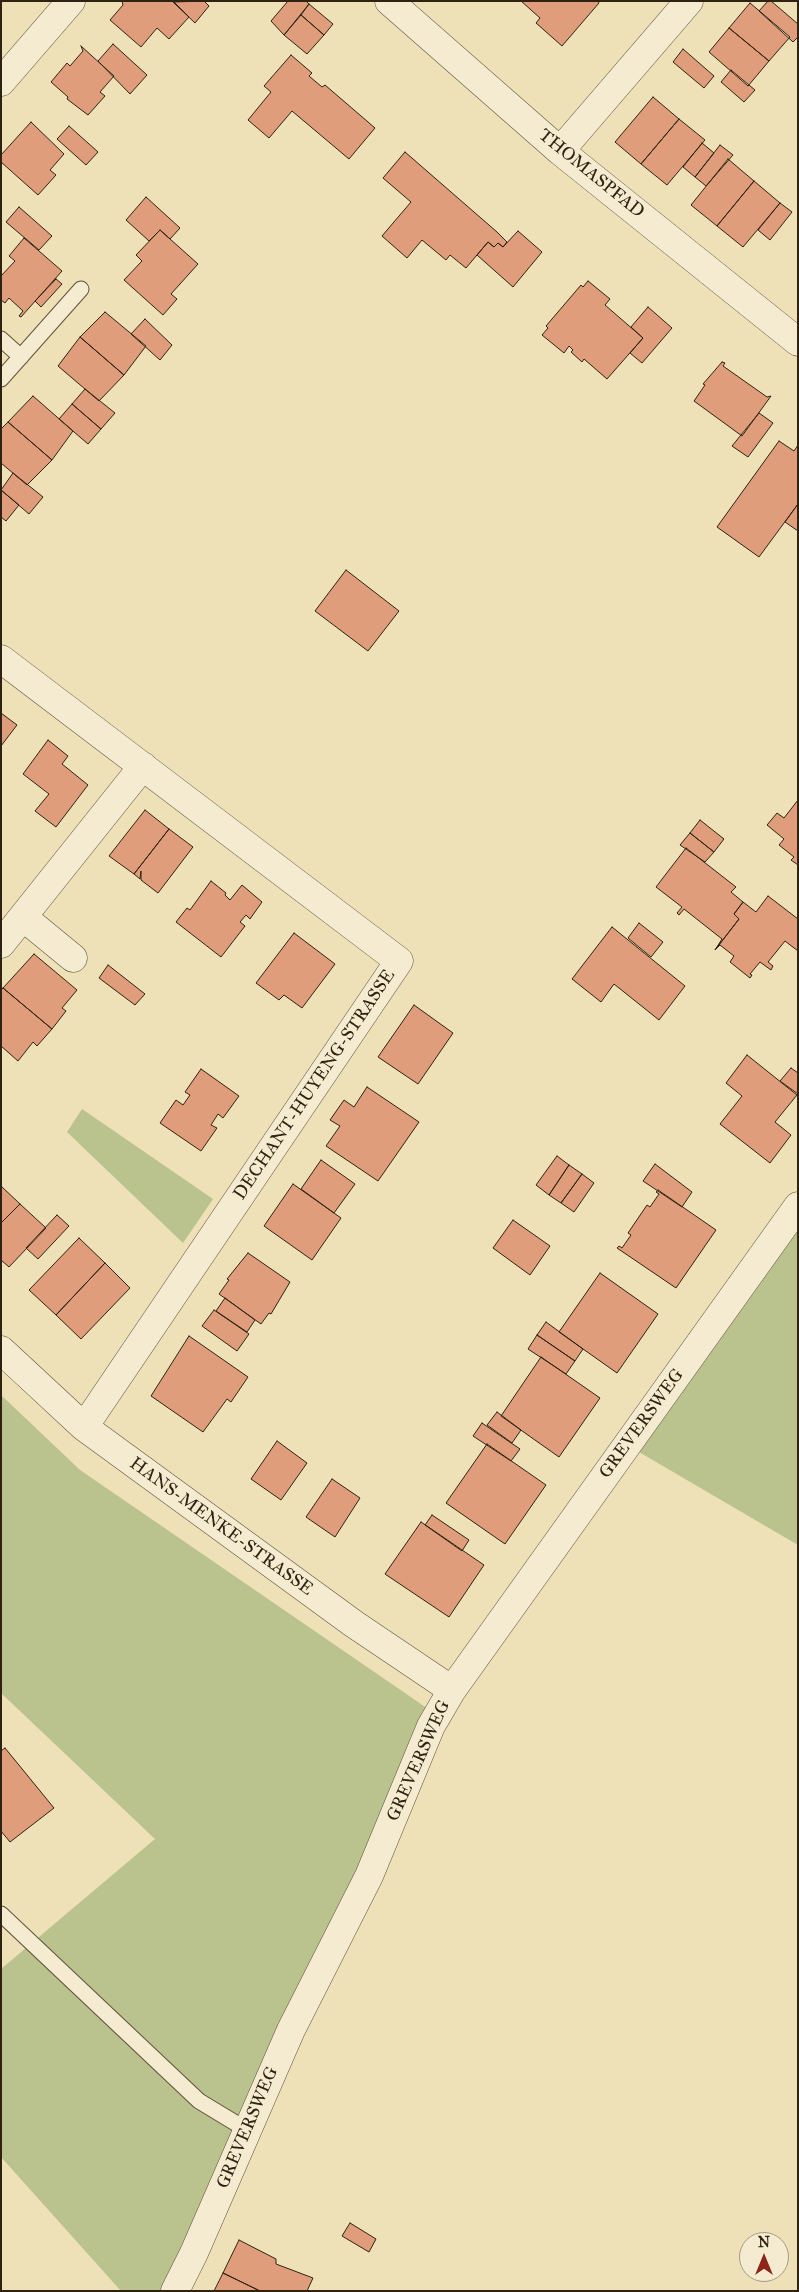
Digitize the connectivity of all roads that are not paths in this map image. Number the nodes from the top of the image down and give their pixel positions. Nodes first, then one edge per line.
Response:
1 (71, 1) edge
2 (389, 1) edge
3 (689, 1) edge
4 (1, 82) edge
5 (560, 151) junction
6 (81, 290) dead end
7 (1, 339) edge
8 (798, 342) edge
9 (21, 357) junction
10 (1, 379) edge
11 (1, 659) edge
12 (143, 766) junction
13 (23, 917) junction
14 (1, 944) edge
15 (73, 958) dead end
16 (798, 1206) edge
17 (1, 1350) edge
18 (84, 1427) junction
19 (452, 1690) junction
20 (1, 1914) edge
21 (247, 2130) junction
22 (175, 2291) edge

1 - 4 street
2 - 5 street, THOMASPFAD
3 - 5 street
5 - 8 street, THOMASPFAD
6 - 9 lane
7 - 9 lane
9 - 10 lane
11 - 12 street, DECHANT-HUYENG-STRASSE
12 - 13 street
12 - 18 street, DECHANT-HUYENG-STRASSE
13 - 14 street
13 - 15 street
16 - 19 street, GREVERSWEG
17 - 18 street, HANS-MENKE-STRASSE
18 - 19 street, HANS-MENKE-STRASSE
19 - 21 street, GREVERSWEG
20 - 21 lane
21 - 22 street, GREVERSWEG

